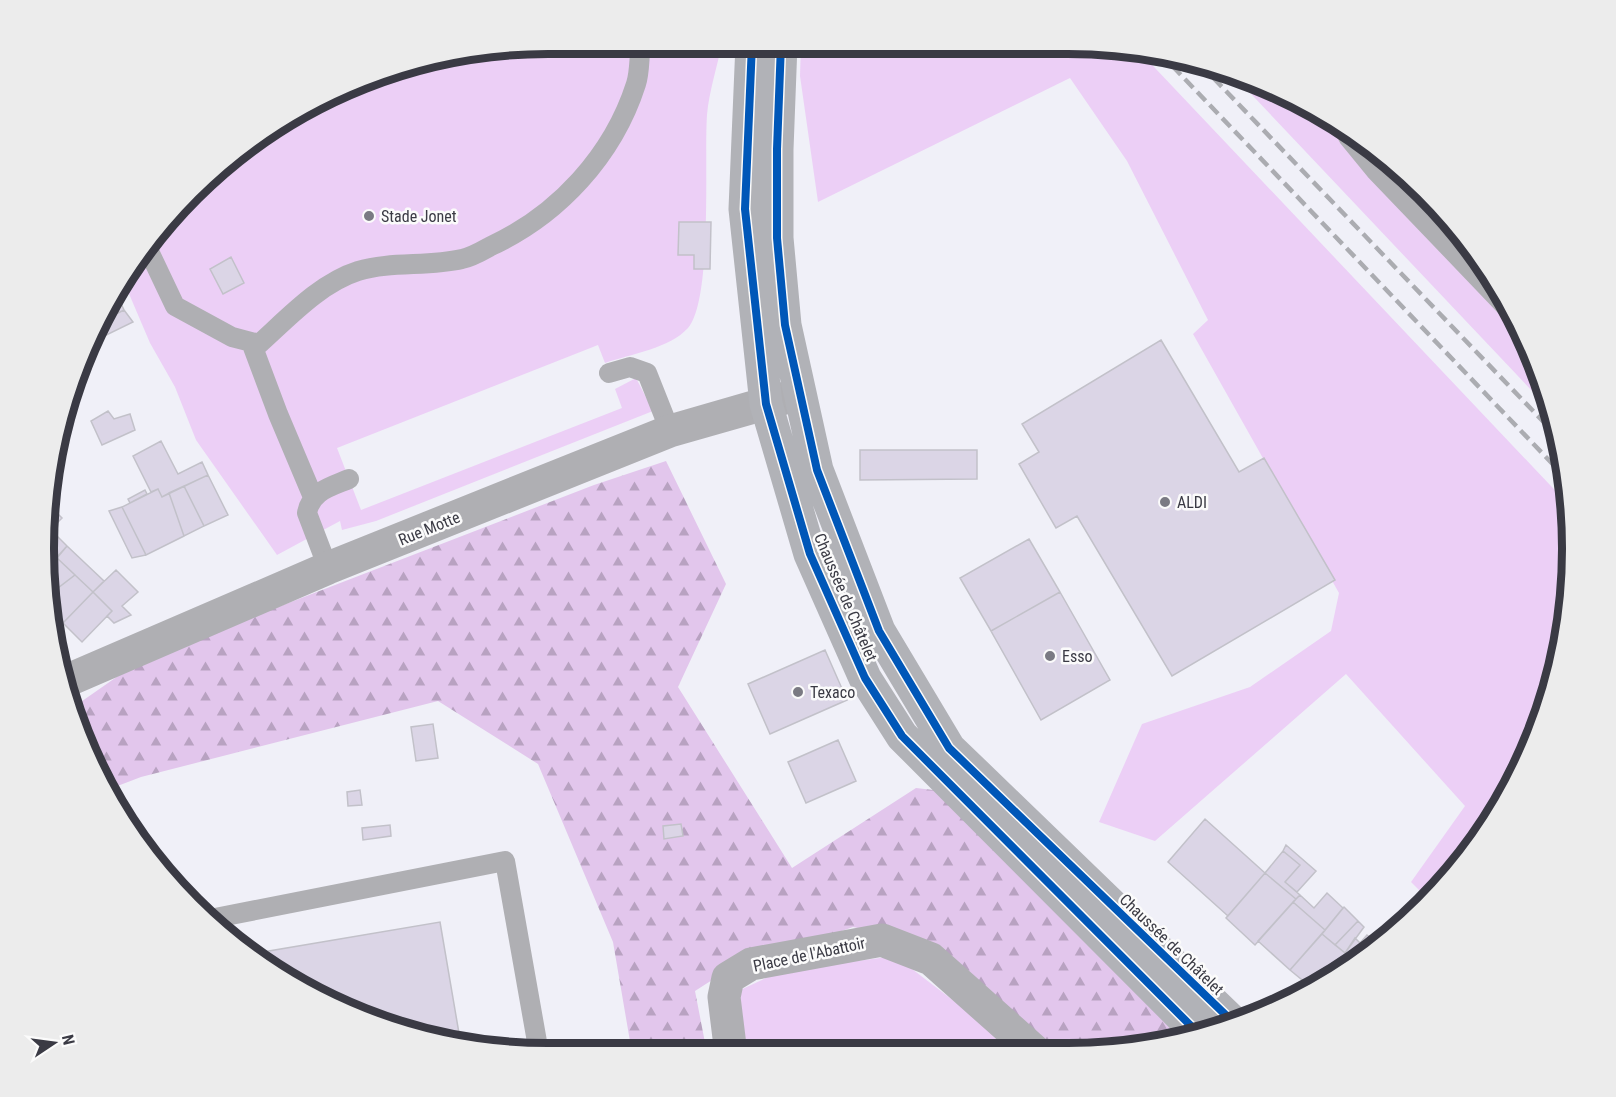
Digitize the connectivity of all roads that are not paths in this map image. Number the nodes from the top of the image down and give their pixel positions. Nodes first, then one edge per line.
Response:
1 (640, 54) edge
2 (752, 54) edge
3 (782, 54) edge
4 (1357, 148) edge
5 (151, 255) edge
6 (1487, 287) edge
7 (251, 342) junction
8 (609, 373) dead end
9 (799, 394) junction
10 (766, 404) junction
11 (670, 431) junction
12 (349, 479) dead end
13 (313, 497) junction
14 (328, 568) junction
15 (72, 679) edge
16 (219, 917) edge
17 (1227, 1017) edge
18 (1192, 1027) edge
19 (537, 1043) edge
20 (730, 1043) edge
21 (1027, 1043) edge

1 - 7 lane
2 - 10 main road, Chaussée de Châtelet
3 - 9 main road, Chaussée de Châtelet
4 - 6 lane
5 - 7 lane
7 - 13 lane
8 - 11 lane
9 - 10 street, Rue Motte
9 - 17 main road, Chaussée de Châtelet
10 - 11 street, Rue Motte
10 - 18 main road, Chaussée de Châtelet
11 - 14 street, Rue Motte
12 - 13 lane
13 - 14 lane
14 - 15 street, Rue Motte
16 - 19 lane
20 - 21 street, Place de l'Abattoir

